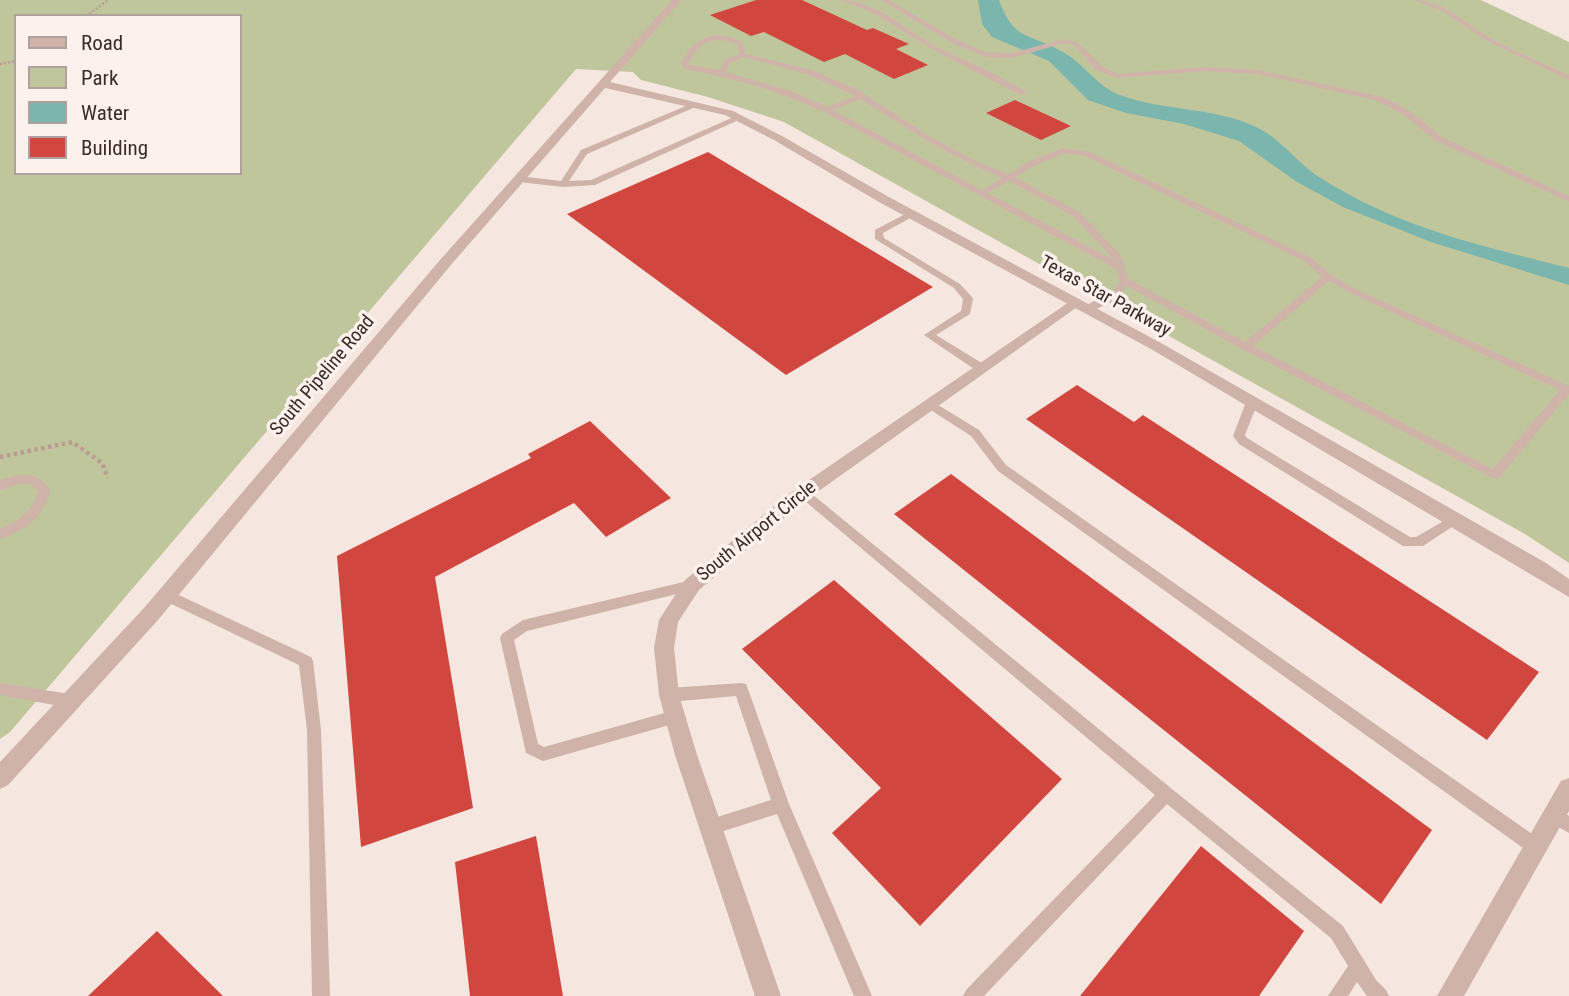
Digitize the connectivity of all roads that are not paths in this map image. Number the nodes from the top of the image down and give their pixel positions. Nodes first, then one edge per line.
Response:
1 (677, 0) edge
2 (844, 0) edge
3 (884, 0) edge
4 (1417, 0) edge
5 (743, 55) junction
6 (722, 73) junction
7 (1569, 78) edge
8 (603, 84) junction
9 (1023, 93) dead end
10 (862, 96) junction
11 (696, 105) junction
12 (827, 110) junction
13 (738, 118) junction
14 (1010, 178) junction
15 (519, 179) junction
16 (563, 184) junction
17 (981, 194) junction
18 (1569, 199) edge
19 (911, 214) junction
20 (1121, 268) junction
21 (1328, 277) junction
22 (1125, 281) junction
23 (1081, 306) junction
24 (1246, 347) junction
25 (981, 368) junction
26 (1252, 402) junction
27 (930, 404) junction
28 (0, 485) edge
29 (803, 493) junction
30 (1454, 520) junction
31 (0, 534) edge
32 (692, 585) junction
33 (1569, 589) edge
34 (166, 595) junction
35 (0, 689) edge
36 (668, 695) junction
37 (70, 701) junction
38 (675, 717) junction
39 (0, 778) edge
40 (1569, 789) edge
41 (1166, 794) junction
42 (781, 805) junction
43 (1562, 820) edge
44 (711, 827) junction
45 (1536, 847) junction
46 (1357, 966) junction
47 (321, 996) edge
48 (768, 996) edge
49 (863, 996) edge
50 (972, 996) edge
51 (1337, 996) edge
52 (1380, 996) edge
53 (1450, 996) edge

1 - 8 street, South Pipeline Road
2 - 9 lane
3 - 18 lane
4 - 7 lane
5 - 6 lane
5 - 6 lane
5 - 10 lane
6 - 12 lane
8 - 11 street, Texas Star Parkway
8 - 15 street, South Pipeline Road
10 - 12 lane
10 - 14 lane
11 - 13 street, Texas Star Parkway
11 - 16 lane
12 - 17 lane
13 - 16 lane
13 - 19 street, Texas Star Parkway
14 - 17 lane
14 - 20 lane
14 - 21 lane
15 - 16 lane
15 - 34 street, South Pipeline Road
17 - 20 lane
19 - 23 street, Texas Star Parkway
19 - 25 lane
20 - 22 lane
21 - 24 lane
21 - 24 lane
22 - 23 lane
22 - 24 lane
23 - 25 street, South Airport Circle
23 - 26 street, Texas Star Parkway
25 - 27 street, South Airport Circle
26 - 30 street, Texas Star Parkway
26 - 30 lane
27 - 29 street, South Airport Circle
27 - 45 lane
28 - 31 lane
29 - 32 street, South Airport Circle
29 - 41 lane
30 - 33 street, Texas Star Parkway
32 - 36 street, South Airport Circle
32 - 38 lane
34 - 37 street, South Pipeline Road
34 - 47 lane
35 - 37 lane
36 - 38 street, South Airport Circle
36 - 42 lane
37 - 39 street, South Pipeline Road
38 - 44 street, South Airport Circle
40 - 43 street
41 - 46 lane
41 - 50 lane
42 - 44 lane
42 - 49 lane
43 - 45 street
44 - 48 street, South Airport Circle
45 - 53 street
46 - 51 lane
46 - 52 lane

